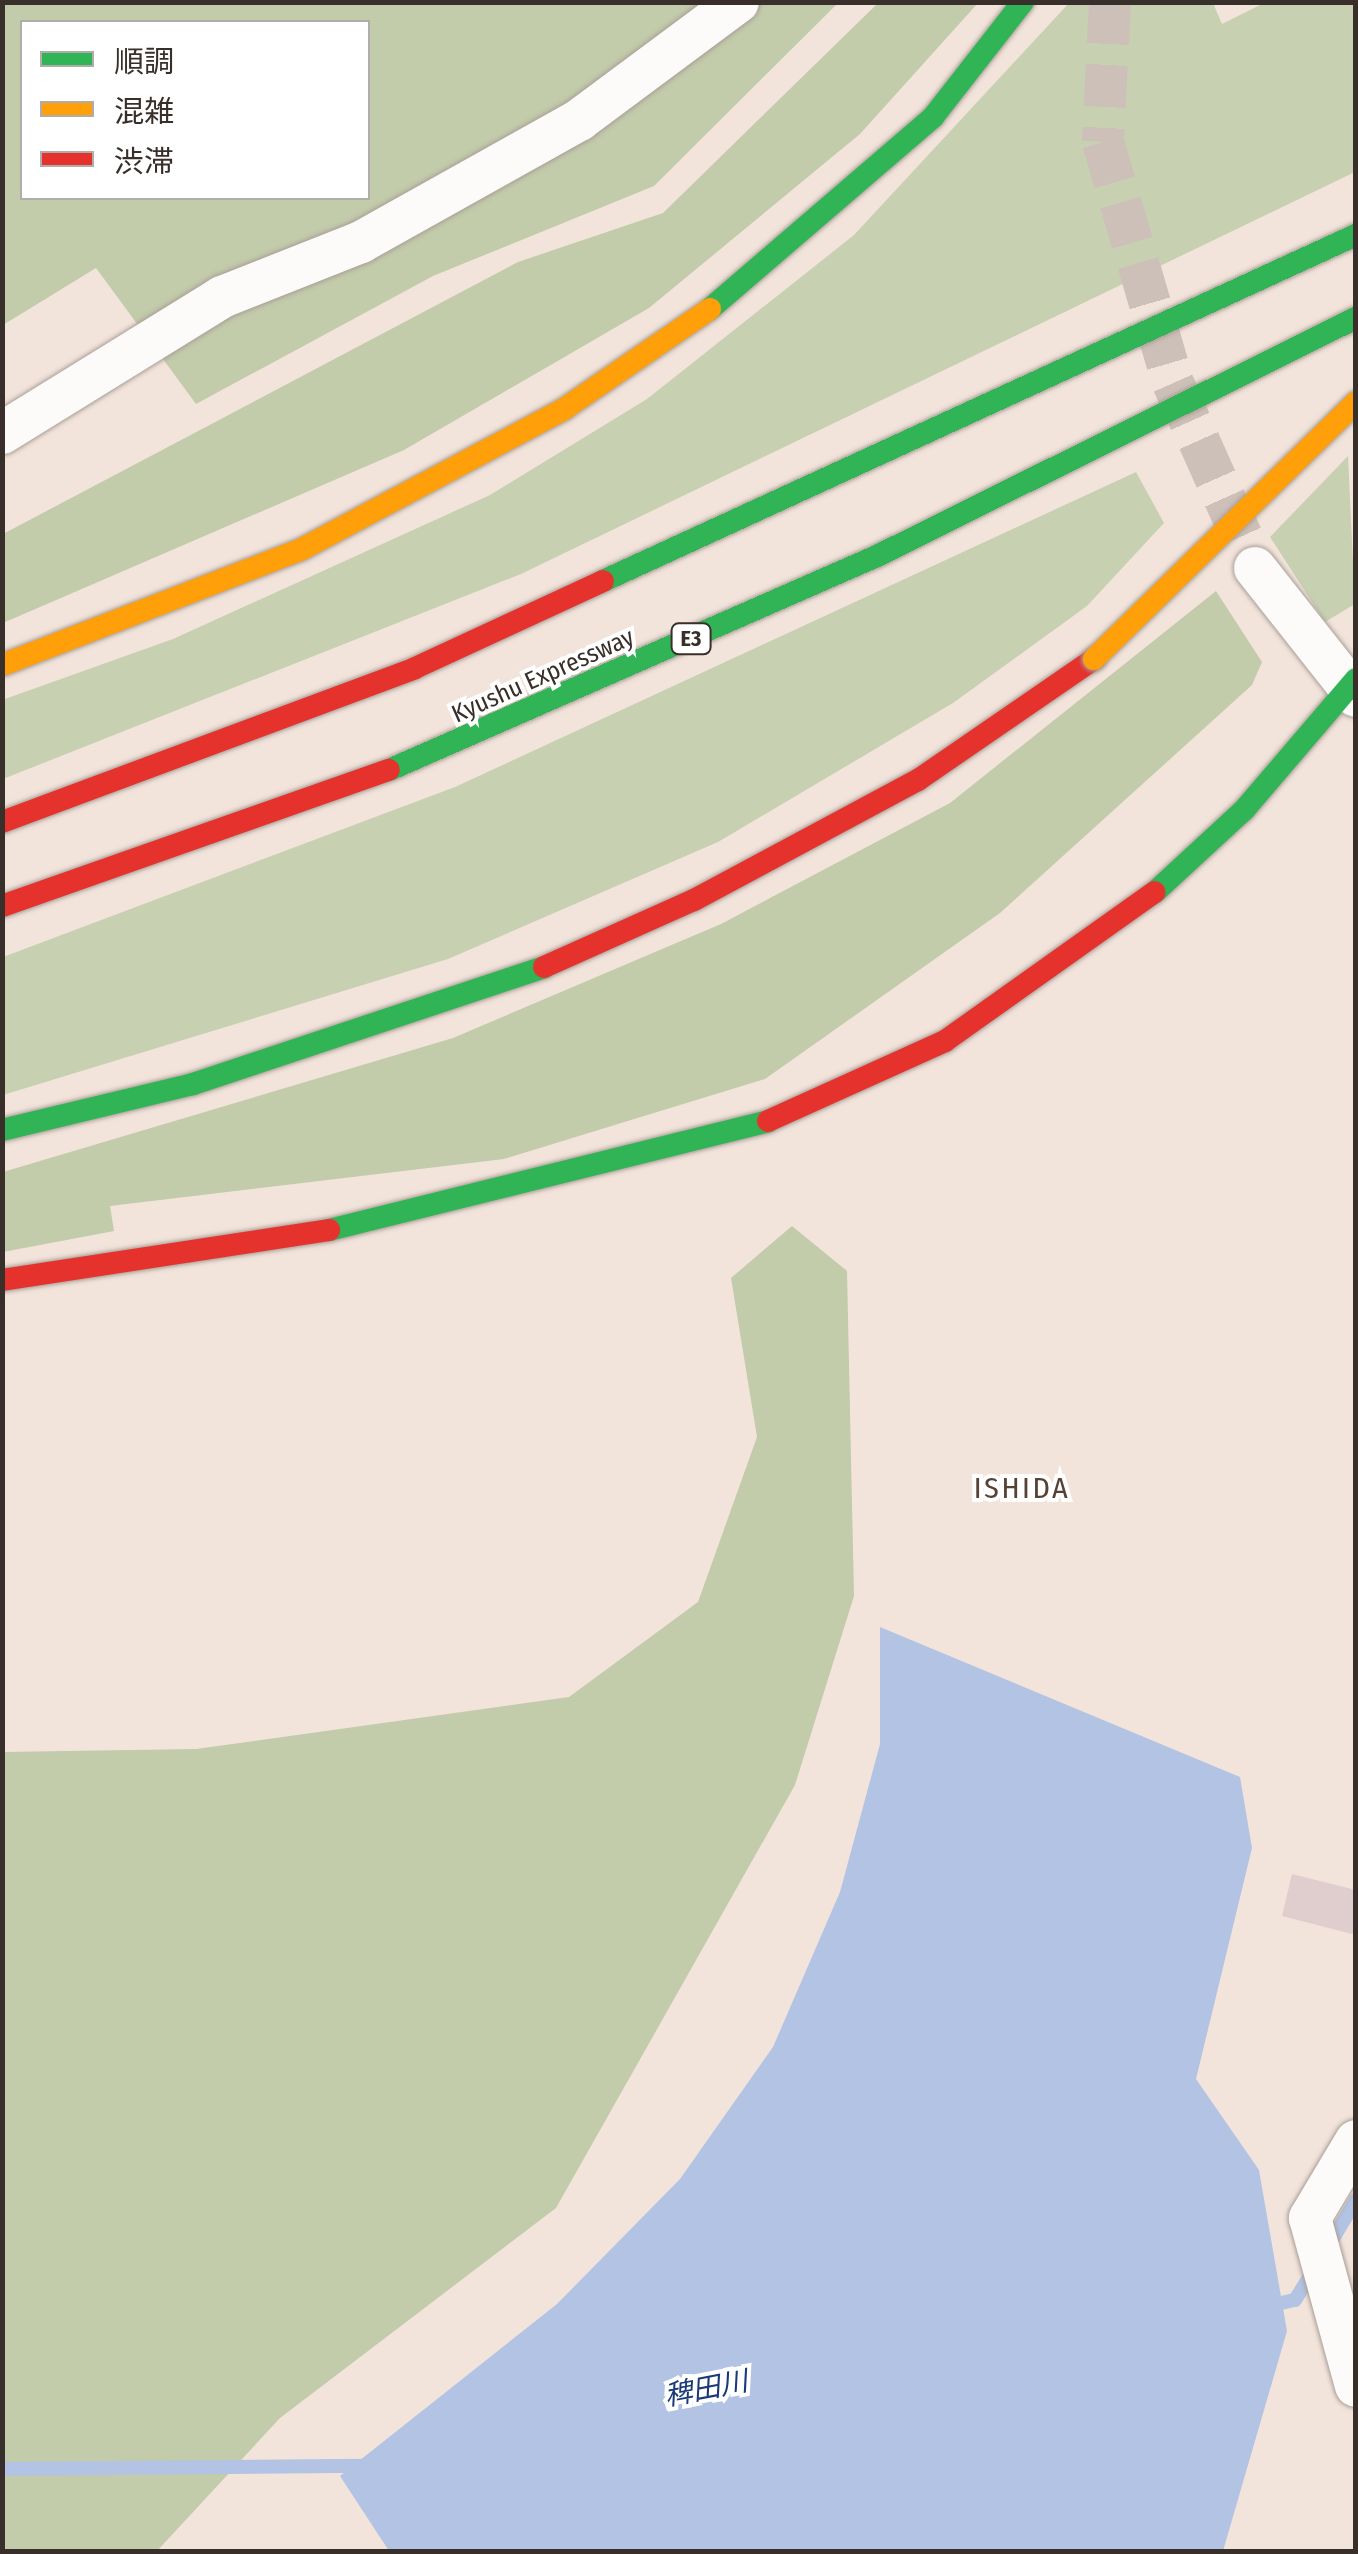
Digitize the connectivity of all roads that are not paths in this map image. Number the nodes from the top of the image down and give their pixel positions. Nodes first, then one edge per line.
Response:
1 (738, 2) edge
2 (1023, 2) edge
3 (1356, 236) edge
4 (1356, 318) edge
5 (1356, 402) edge
6 (2, 433) edge
7 (1255, 568) tunnel mouth
8 (2, 665) edge
9 (1352, 687) edge
10 (2, 822) edge
11 (2, 906) edge
12 (2, 1130) edge
13 (2, 1280) edge
14 (1356, 2141) edge
15 (1356, 2386) edge

1 - 6 street
2 - 8 main road
3 - 10 main road
4 - 11 main road, Kyushu Expressway / E3
5 - 12 main road, bridge
7 - 9 street
9 - 13 main road
14 - 15 street

